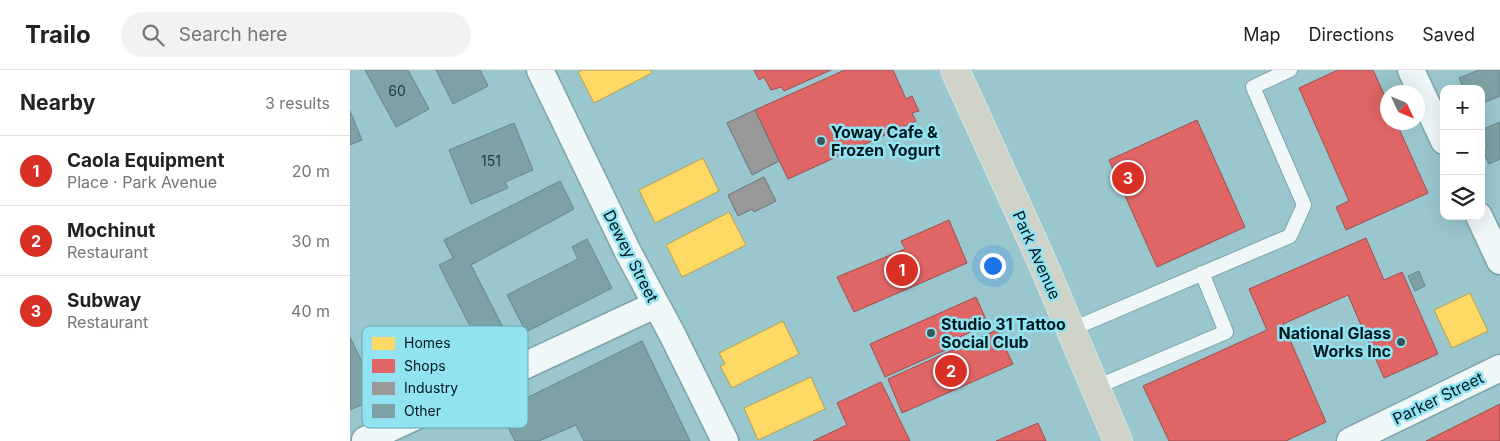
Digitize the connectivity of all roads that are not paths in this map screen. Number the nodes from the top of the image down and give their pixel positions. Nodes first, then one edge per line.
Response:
1 (540, 70) edge
2 (955, 70) edge
3 (1290, 70) edge
4 (1410, 70) edge
5 (1440, 133) edge
6 (1481, 220) edge
7 (1500, 261) edge
8 (1202, 273) junction
9 (656, 305) junction
10 (1070, 330) junction
11 (528, 364) edge
12 (1500, 368) edge
13 (1094, 388) junction
14 (391, 428) edge
15 (365, 440) edge
16 (724, 441) edge
17 (1118, 441) edge
18 (1350, 441) edge

1 - 9 street, Dewey Street
2 - 10 highway, Park Avenue
3 - 8 lane
4 - 5 street
6 - 7 street
8 - 10 lane
8 - 13 lane
9 - 11 street
9 - 16 street, Dewey Street
10 - 13 highway, Park Avenue
12 - 18 street, Parker Street
13 - 17 highway, Park Avenue
14 - 15 street

